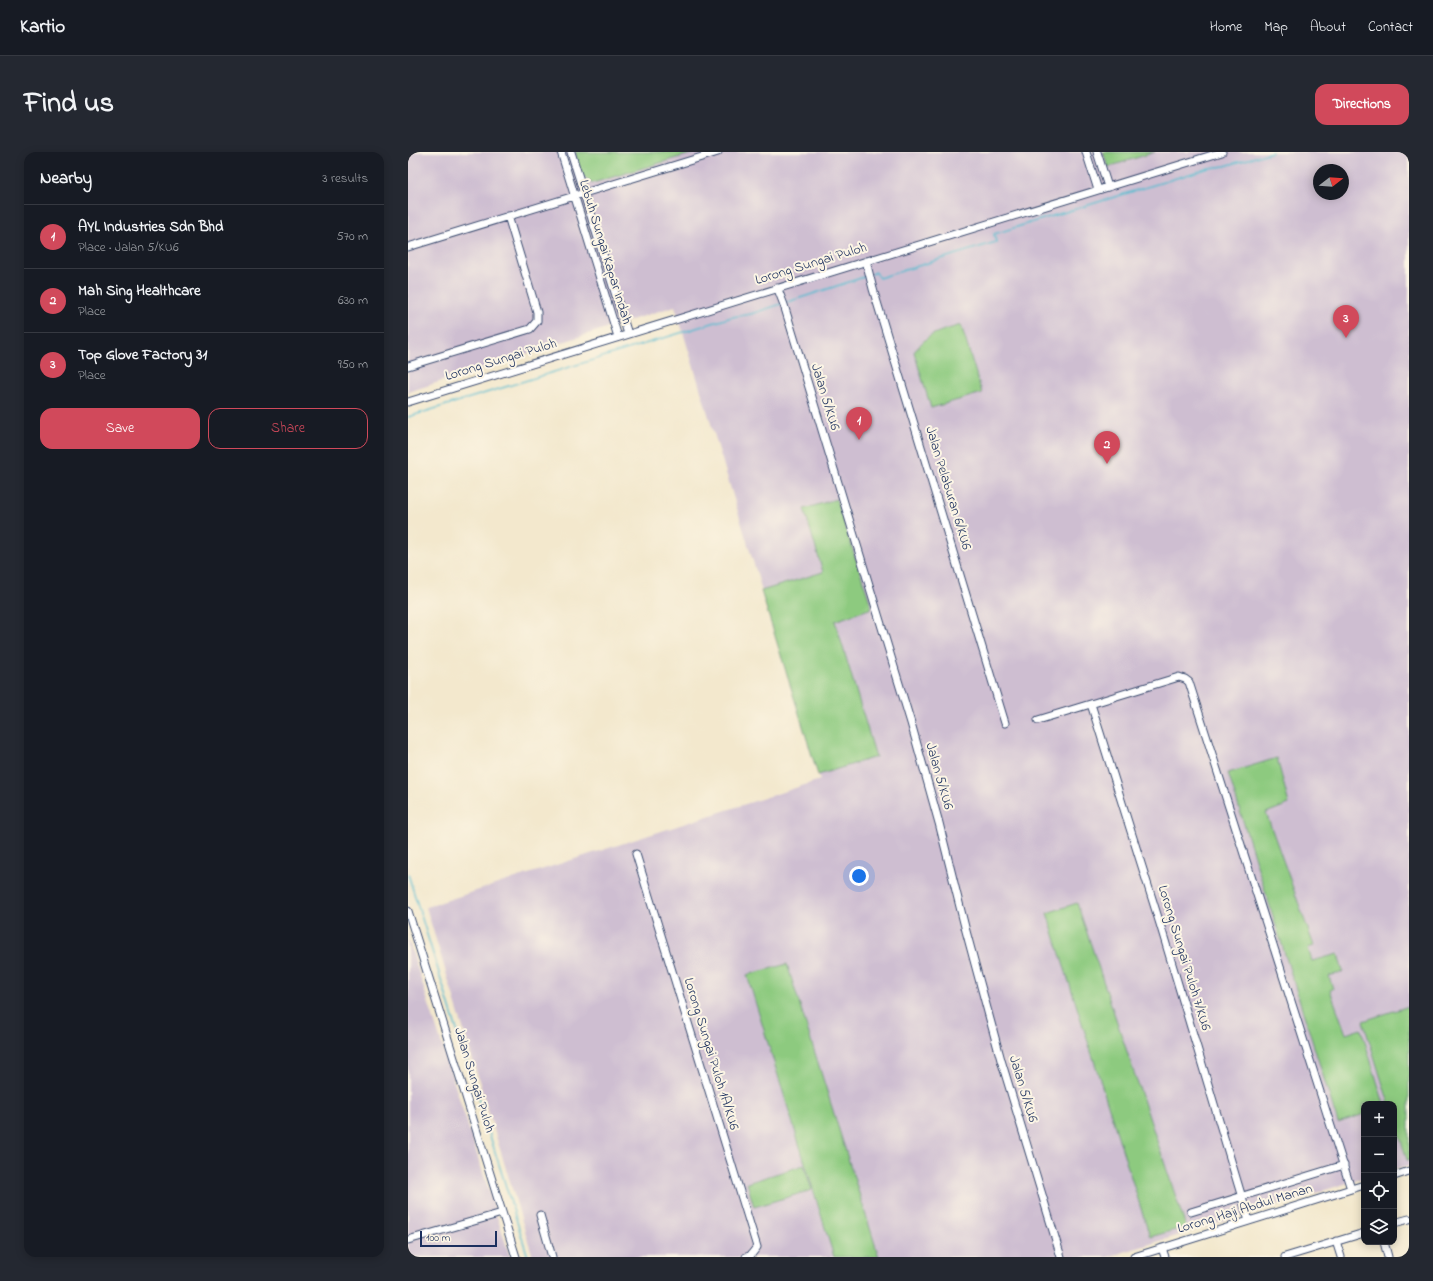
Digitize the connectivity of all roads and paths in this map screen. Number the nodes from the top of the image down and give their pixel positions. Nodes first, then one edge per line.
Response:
1 (561, 152) edge
2 (571, 152) edge
3 (718, 152) edge
4 (1086, 152) edge
5 (1097, 152) edge
6 (1222, 152) edge
7 (1108, 187) junction
8 (1098, 190) junction
9 (584, 193) junction
10 (574, 196) junction
11 (508, 216) junction
12 (408, 248) edge
13 (866, 261) junction
14 (778, 290) junction
15 (628, 334) junction
16 (618, 337) junction
17 (408, 366) edge
18 (408, 402) edge
19 (1091, 704) junction
20 (1038, 720) dead end
21 (1005, 723) dead end
22 (636, 854) dead end
23 (408, 911) edge
24 (1344, 1165) junction
25 (1409, 1171) edge
26 (1397, 1175) edge
27 (1361, 1186) edge
28 (1351, 1189) junction
29 (1242, 1197) junction
30 (1191, 1212) dead end
31 (502, 1213) junction
32 (540, 1215) dead end
33 (1409, 1219) edge
34 (1249, 1221) junction
35 (1397, 1222) edge
36 (1361, 1233) edge
37 (408, 1240) edge
38 (1336, 1241) junction
39 (1385, 1245) edge
40 (1162, 1248) junction
41 (1153, 1254) edge
42 (1293, 1256) edge
43 (516, 1257) edge
44 (552, 1257) edge
45 (746, 1257) edge
46 (1061, 1257) edge
47 (1134, 1257) edge
48 (1165, 1257) edge
49 (1285, 1257) edge
50 (1341, 1257) edge
51 (1388, 1257) edge

1 - 10 street, Lebuh Sungai Kapar Indah
2 - 9 street, Lebuh Sungai Kapar Indah
3 - 9 street
4 - 8 street
5 - 7 street
6 - 7 street, Lorong Sungai Puloh
7 - 8 street, Lorong Sungai Puloh
8 - 13 street, Lorong Sungai Puloh
9 - 10 street
9 - 15 street, Lebuh Sungai Kapar Indah
10 - 11 street
10 - 16 street, Lebuh Sungai Kapar Indah
11 - 12 street
11 - 17 street
13 - 14 street, Lorong Sungai Puloh
13 - 21 street, Jalan Pelaburan 6/KU6
14 - 15 street, Lorong Sungai Puloh
14 - 46 street, Jalan 5/KU6
15 - 16 street, Lorong Sungai Puloh
16 - 18 street, Lorong Sungai Puloh
19 - 20 street
19 - 24 street
19 - 29 street, Lorong Sungai Puloh 7/KU6
22 - 45 street, Lorong Sungai Puloh 1A/KU6
23 - 31 street, Jalan Sungai Puloh
24 - 28 street
24 - 29 street
25 - 26 street
27 - 28 street, Lorong Haji Abdul Manan
28 - 34 street, Lorong Haji Abdul Manan
29 - 30 street
29 - 34 street, Lorong Sungai Puloh 7/KU6
31 - 37 street
31 - 43 street, Jalan Sungai Puloh
32 - 44 street
33 - 35 street
34 - 40 street, Lorong Haji Abdul Manan
36 - 38 street
38 - 42 street
38 - 50 street
39 - 51 street
40 - 41 street, Lorong Haji Abdul Manan
40 - 48 street
41 - 47 street, Lorong Haji Abdul Manan
42 - 49 street

